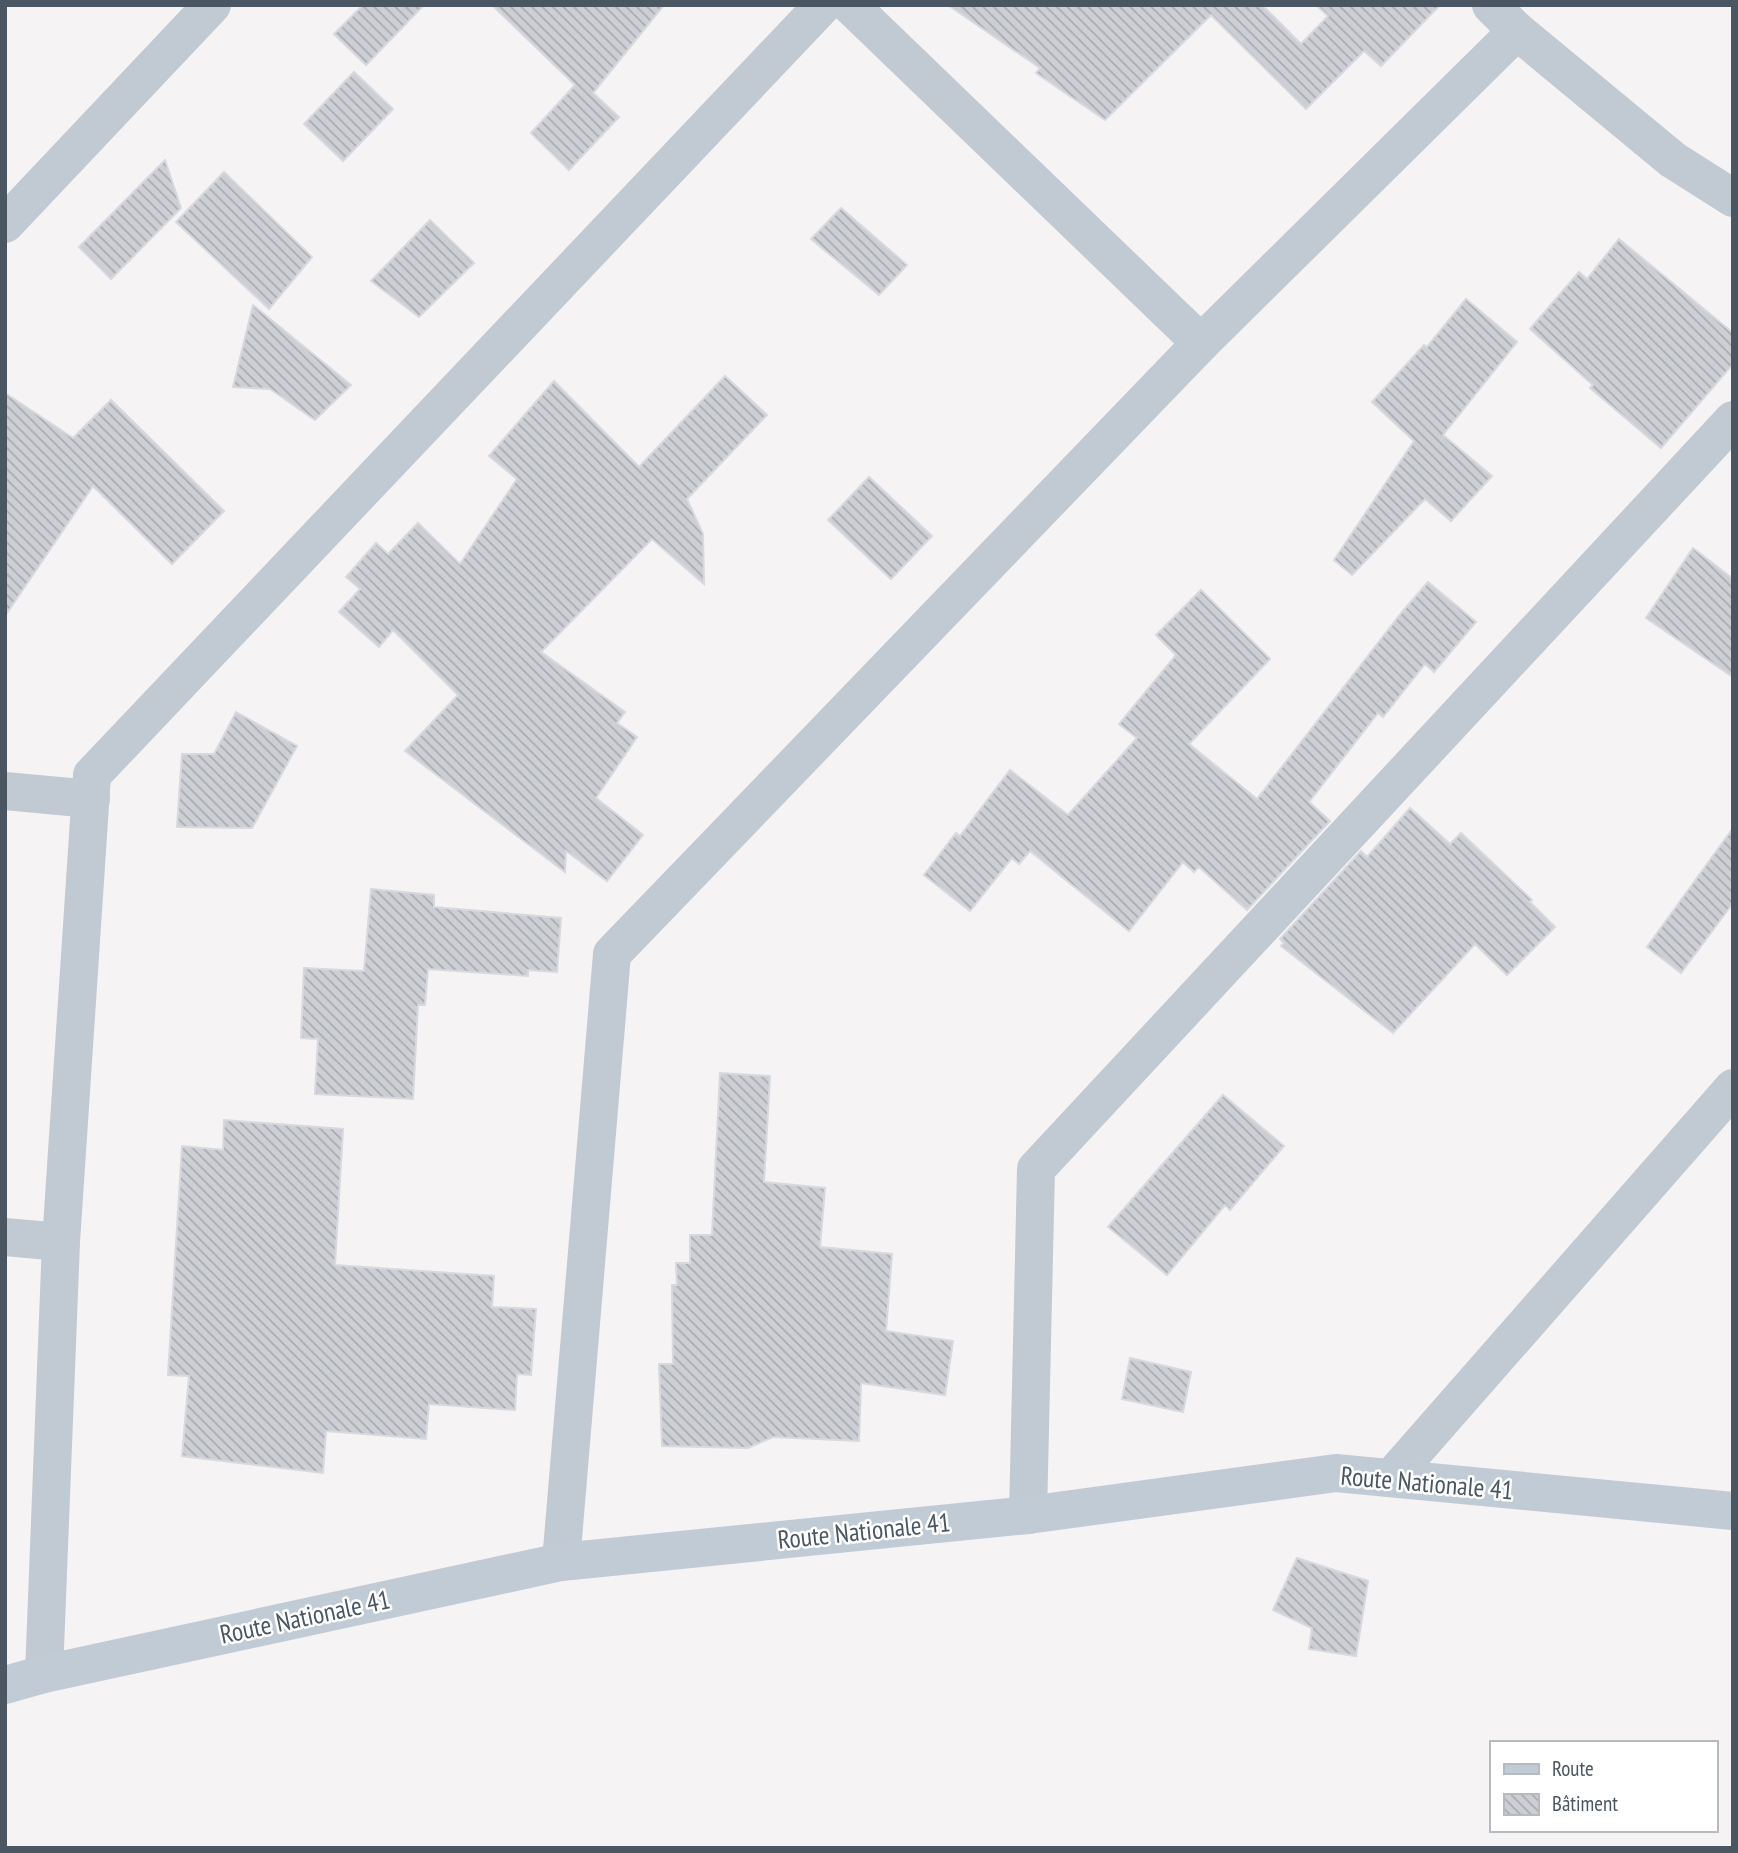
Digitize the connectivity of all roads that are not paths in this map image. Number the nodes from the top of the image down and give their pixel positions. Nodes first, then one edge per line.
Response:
1 (212, 5) edge
2 (823, 5) edge
3 (850, 5) edge
4 (1504, 18) edge
5 (1733, 198) edge
6 (5, 224) edge
7 (1201, 343) junction
8 (1733, 421) edge
9 (5, 791) edge
10 (91, 799) junction
11 (1733, 1088) edge
12 (5, 1237) edge
13 (61, 1242) junction
14 (1391, 1478) junction
15 (1733, 1511) edge
16 (1027, 1515) junction
17 (561, 1562) junction
18 (44, 1674) junction
19 (5, 1685) edge

1 - 6 street
2 - 10 street
3 - 7 street
4 - 5 street
4 - 7 street
7 - 17 street
8 - 16 street
9 - 10 street
10 - 13 street
11 - 14 street
12 - 13 street
13 - 18 street
14 - 15 street, Route Nationale 41
14 - 16 street, Route Nationale 41
16 - 17 street, Route Nationale 41
17 - 18 street, Route Nationale 41
18 - 19 street, Route Nationale 41

